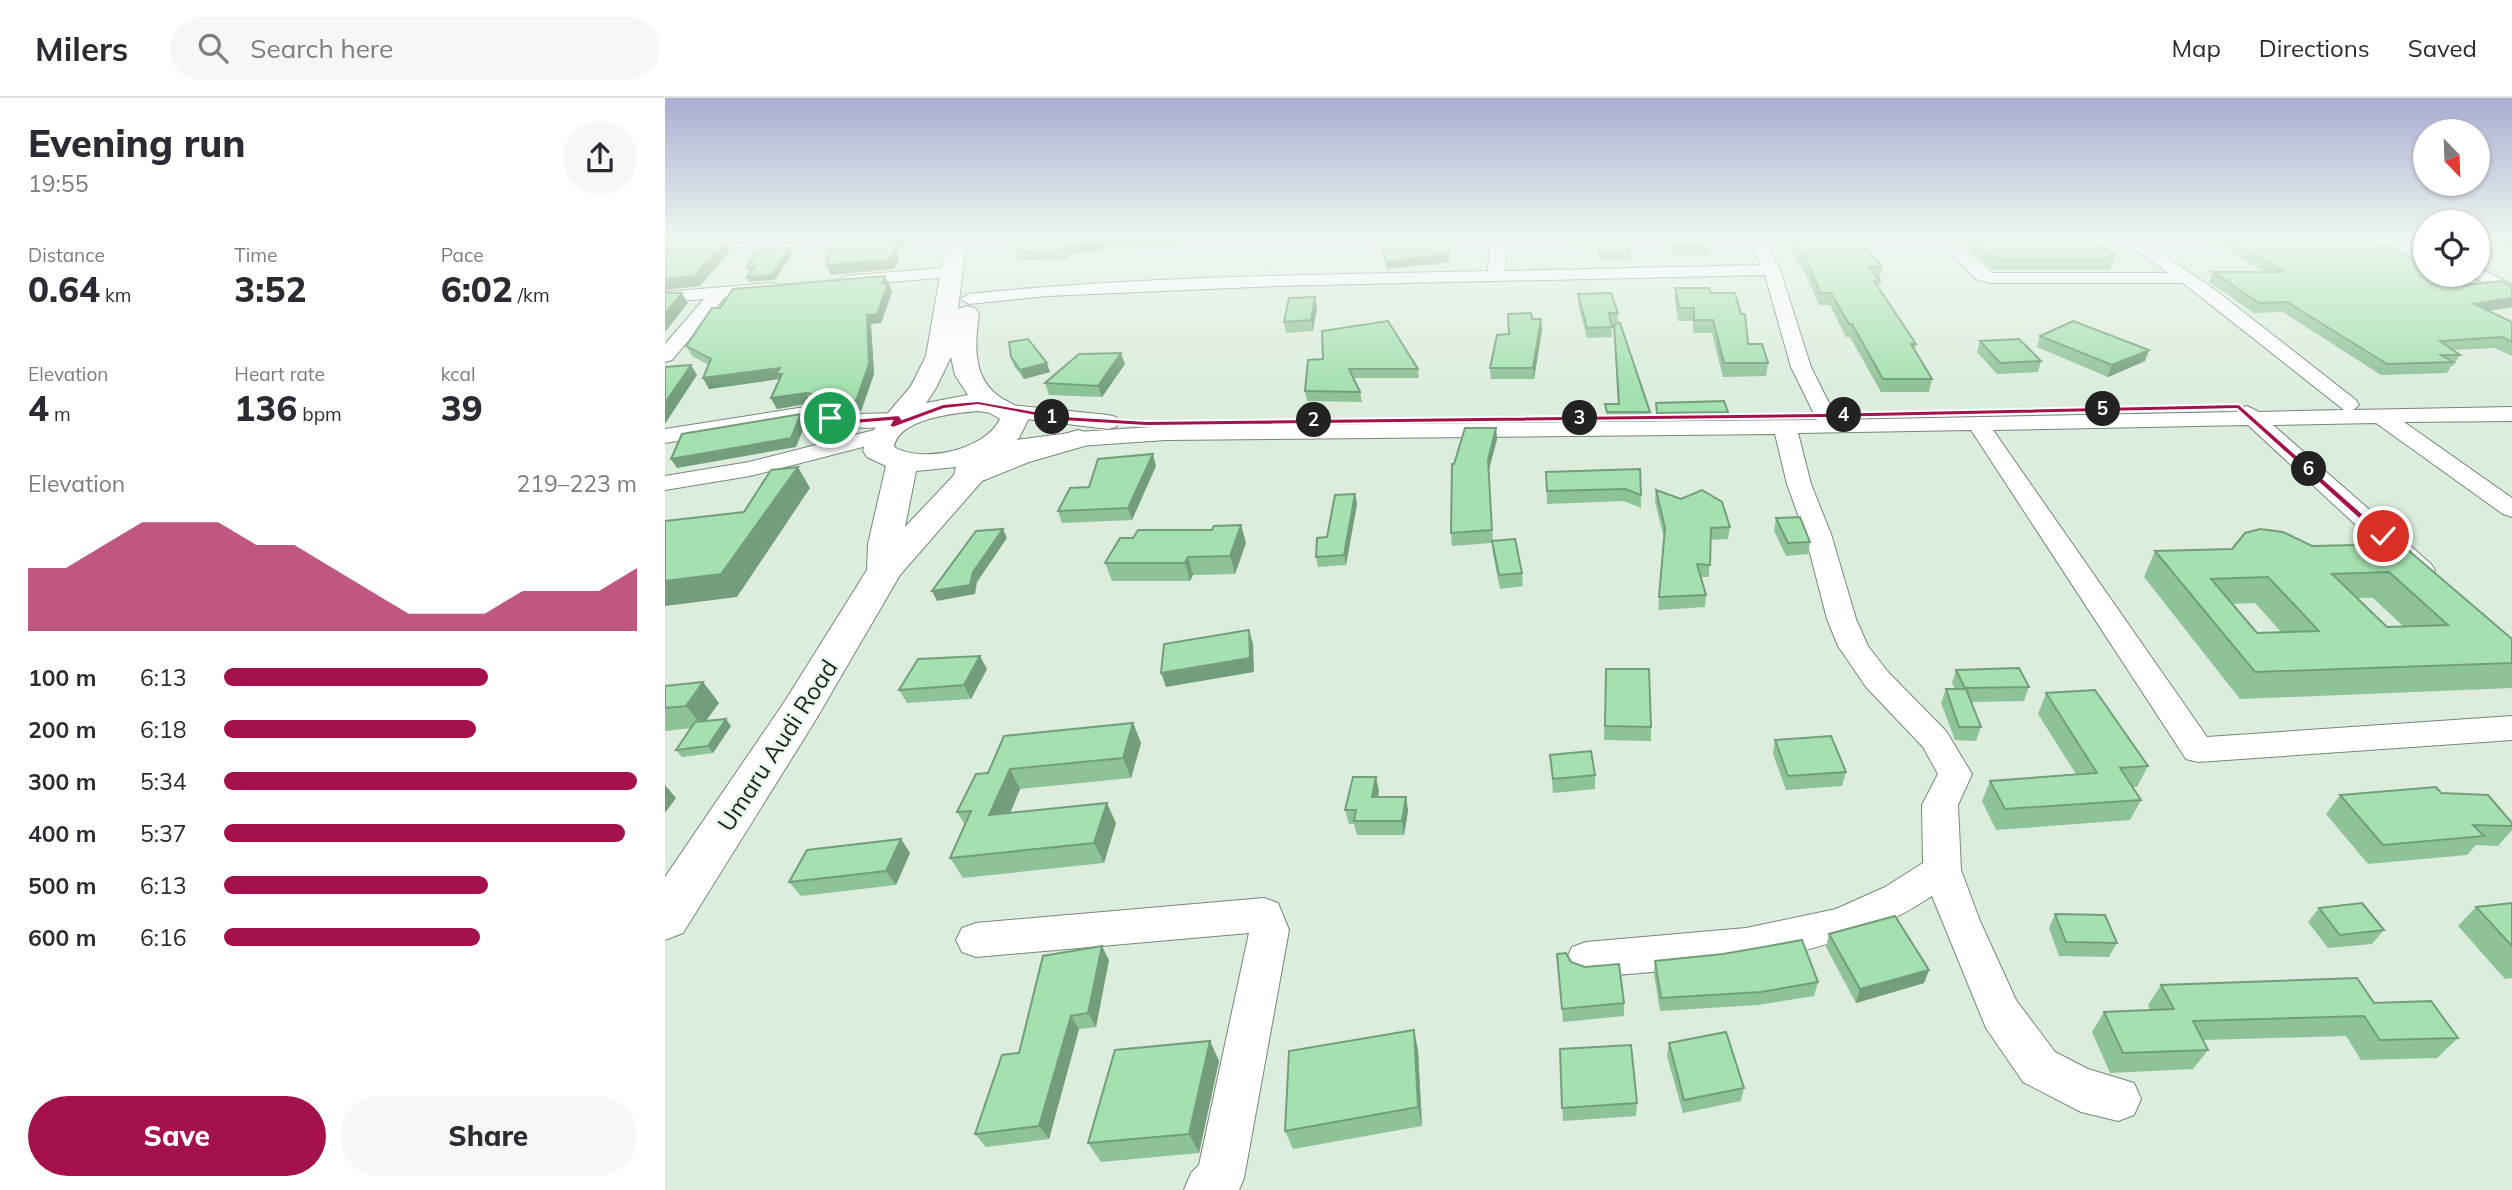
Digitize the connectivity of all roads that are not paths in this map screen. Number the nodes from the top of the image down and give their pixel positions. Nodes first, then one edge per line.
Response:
1 (778, 287) edge
2 (951, 287) edge
3 (970, 287) edge
4 (1139, 287) edge
5 (1777, 287) edge
6 (2197, 287) edge
7 (720, 292) junction
8 (665, 297) edge
9 (969, 299) junction
10 (665, 356) edge
11 (2512, 401) edge
12 (2348, 405) junction
13 (1002, 407) junction
14 (2247, 413) junction
15 (2512, 414) edge
16 (1824, 415) junction
17 (2380, 416) junction
18 (1978, 424) junction
19 (1785, 428) junction
20 (665, 436) edge
21 (1078, 439) joint
22 (892, 440) junction
23 (973, 465) junction
24 (665, 483) edge
25 (2512, 509) edge
26 (885, 570) junction
27 (2440, 587) edge
28 (2512, 728) edge
29 (1942, 870) junction
30 (665, 918) edge
31 (976, 940) dead end
32 (1586, 960) dead end
33 (2118, 1100) dead end
34 (1208, 1190) edge

1 - 7 street
2 - 22 main road
3 - 9 main road
4 - 9 street
5 - 16 street
6 - 12 street
7 - 8 street
7 - 10 street
9 - 13 main road
11 - 12 street
12 - 14 street
13 - 16 street
13 - 22 main road
13 - 23 main road
14 - 16 street
14 - 17 street
14 - 18 street
14 - 27 street
15 - 17 street
17 - 25 street
18 - 19 street
18 - 28 street
19 - 21 street
19 - 29 street
20 - 22 street
21 - 23 main road
22 - 23 main road
22 - 24 street
22 - 26 main road
23 - 26 main road, Umaru Audi Road
26 - 30 main road, Umaru Audi Road
29 - 32 street
29 - 33 street
31 - 34 street

